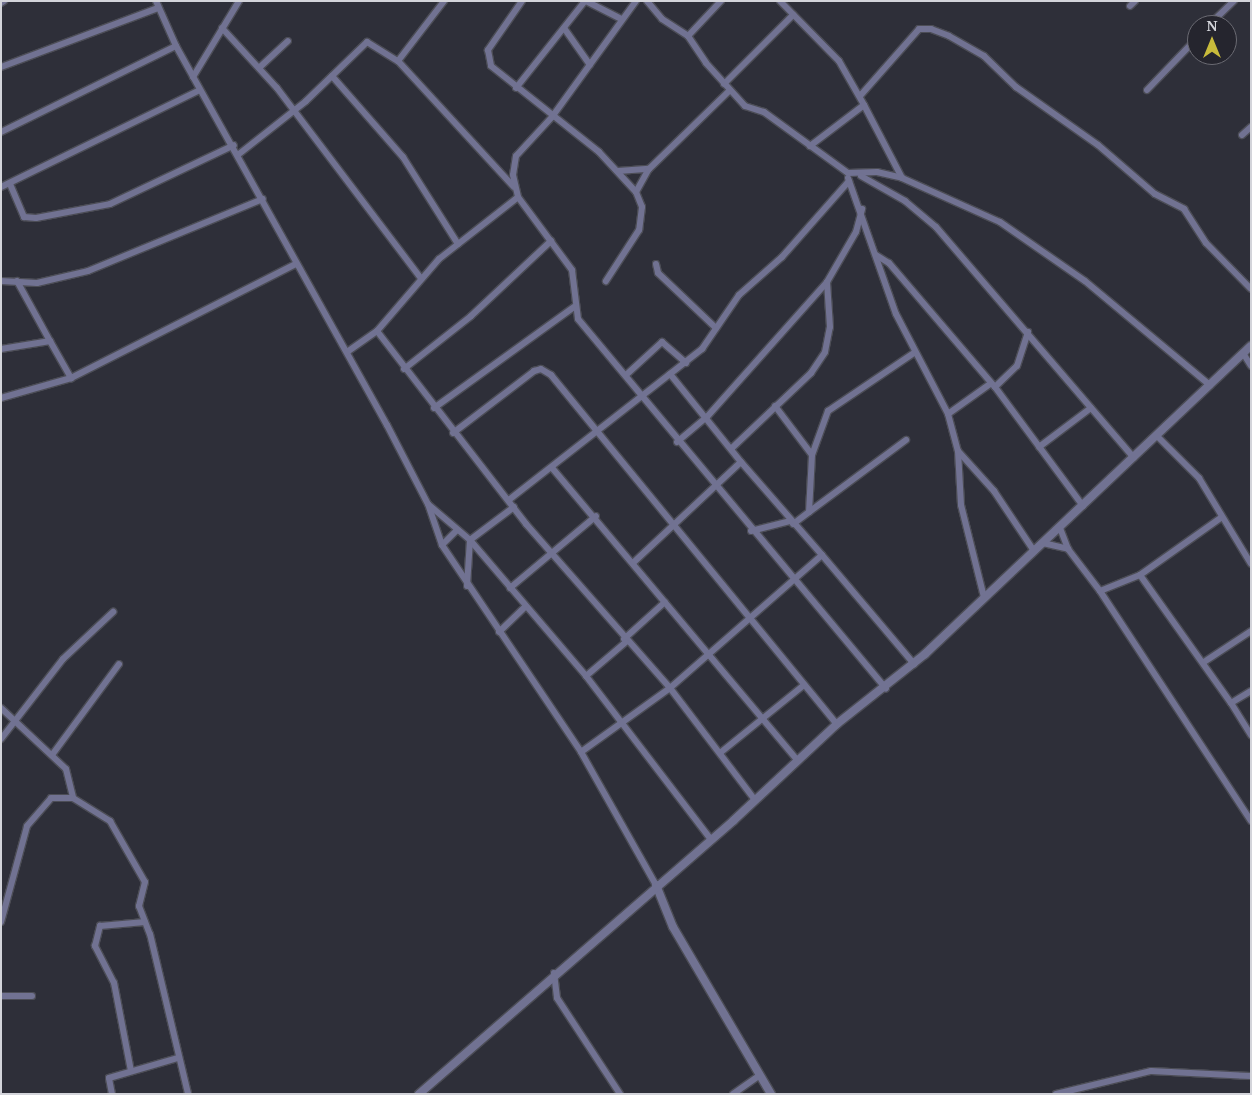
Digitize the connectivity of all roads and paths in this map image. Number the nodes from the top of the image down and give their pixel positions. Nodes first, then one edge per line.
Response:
1 (238, 1) edge
2 (522, 1) edge
3 (585, 1) edge
4 (636, 1) edge
5 (647, 1) edge
6 (721, 1) edge
7 (780, 1) edge
8 (1234, 1) edge
9 (442, 2) edge
10 (157, 5) edge
11 (793, 15) junction
12 (1219, 15) edge
13 (620, 19) junction
14 (222, 28) junction
15 (564, 28) junction
16 (688, 36) junction
17 (288, 41) dead end
18 (176, 46) junction
19 (1187, 48) edge
20 (398, 61) junction
21 (590, 65) junction
22 (1, 67) edge
23 (260, 67) junction
24 (332, 76) junction
25 (193, 78) junction
26 (724, 84) junction
27 (516, 88) junction
28 (200, 90) junction
29 (1147, 90) dead end
30 (729, 91) junction
31 (860, 96) junction
32 (864, 105) junction
33 (294, 110) junction
34 (552, 117) junction
35 (1251, 127) edge
36 (1, 132) edge
37 (1242, 135) dead end
38 (234, 145) junction
39 (810, 146) junction
40 (239, 154) junction
41 (649, 169) junction
42 (844, 170) junction
43 (618, 171) junction
44 (860, 176) junction
45 (902, 178) junction
46 (849, 181) junction
47 (10, 184) junction
48 (1, 187) edge
49 (515, 188) junction
50 (636, 192) junction
51 (518, 197) junction
52 (264, 199) junction
53 (862, 209) junction
54 (551, 241) junction
55 (458, 244) junction
56 (876, 256) junction
57 (296, 264) junction
58 (656, 264) dead end
59 (420, 277) junction
60 (1, 281) edge
61 (606, 281) dead end
62 (18, 282) junction
63 (827, 282) junction
64 (1251, 289) edge
65 (574, 307) junction
66 (716, 328) junction
67 (377, 331) junction
68 (1028, 332) junction
69 (50, 341) junction
70 (1251, 346) edge
71 (1, 349) edge
72 (347, 352) junction
73 (914, 353) junction
74 (1244, 353) junction
75 (686, 363) junction
76 (1251, 366) edge
77 (404, 369) junction
78 (670, 374) junction
79 (626, 375) junction
80 (71, 378) junction
81 (1210, 385) junction
82 (992, 386) junction
83 (643, 395) junction
84 (1, 398) edge
85 (775, 406) junction
86 (434, 408) junction
87 (1091, 408) junction
88 (948, 414) junction
89 (706, 418) junction
90 (453, 433) junction
91 (599, 434) junction
92 (1156, 435) junction
93 (906, 440) dead end
94 (677, 442) junction
95 (1039, 446) junction
96 (732, 448) junction
97 (958, 452) junction
98 (812, 455) junction
99 (1134, 458) junction
100 (741, 462) junction
101 (553, 469) junction
102 (714, 487) junction
103 (510, 499) junction
104 (428, 504) junction
105 (1083, 506) junction
106 (514, 507) junction
107 (809, 512) junction
108 (596, 516) junction
109 (1222, 517) junction
110 (791, 522) junction
111 (672, 524) junction
112 (1060, 528) junction
113 (456, 530) junction
114 (751, 531) junction
115 (470, 540) junction
116 (1043, 543) junction
117 (442, 545) junction
118 (1068, 549) junction
119 (1034, 551) junction
120 (549, 552) junction
121 (822, 555) junction
122 (634, 562) junction
123 (1251, 564) edge
124 (1140, 575) junction
125 (792, 579) junction
126 (467, 588) junction
127 (510, 588) junction
128 (1100, 591) junction
129 (984, 597) junction
130 (665, 602) junction
131 (524, 607) junction
132 (113, 612) dead end
133 (749, 616) junction
134 (499, 632) junction
135 (1251, 632) edge
136 (625, 641) junction
137 (708, 652) junction
138 (1204, 662) junction
139 (119, 664) dead end
140 (914, 664) junction
141 (586, 676) junction
142 (804, 685) junction
143 (670, 688) junction
144 (886, 689) junction
145 (1251, 691) edge
146 (1231, 703) junction
147 (1, 708) edge
148 (762, 718) junction
149 (13, 721) junction
150 (621, 724) junction
151 (837, 724) junction
152 (1251, 735) edge
153 (1, 739) edge
154 (581, 752) junction
155 (720, 753) junction
156 (52, 755) junction
157 (798, 761) junction
158 (73, 798) junction
159 (755, 800) junction
160 (1251, 821) edge
161 (710, 838) junction
162 (656, 885) junction
163 (1, 922) edge
164 (145, 922) junction
165 (554, 973) junction
166 (1, 996) edge
167 (32, 996) dead end
168 (178, 1058) junction
169 (131, 1071) junction
170 (760, 1075) junction
171 (1251, 1076) edge
172 (112, 1094) edge
173 (188, 1094) edge
174 (419, 1094) edge
175 (620, 1094) edge
176 (733, 1094) edge
177 (771, 1094) edge
178 (1056, 1094) edge

1 - 14 street
2 - 27 street
3 - 13 street
3 - 15 street
4 - 13 street
5 - 16 street
6 - 16 street
7 - 11 street
8 - 12 street
9 - 20 street
10 - 18 street
10 - 22 street
11 - 26 street
11 - 31 street
13 - 21 street
14 - 23 street
14 - 25 street
15 - 21 street
15 - 27 street
16 - 26 street
17 - 23 street
18 - 25 street
18 - 36 street
19 - 29 street
20 - 24 street
20 - 49 street
21 - 34 street
23 - 33 street
24 - 33 street
24 - 55 street
25 - 28 street
26 - 30 street
27 - 34 street
28 - 38 street
28 - 47 street
30 - 39 street
30 - 41 street
31 - 32 street
31 - 64 street
32 - 39 street
32 - 45 street
33 - 40 street
33 - 59 street
34 - 43 street
34 - 49 street
35 - 37 street
38 - 40 street
38 - 47 street
39 - 42 street
40 - 52 street
41 - 43 street
41 - 50 street
42 - 44 street
42 - 46 street
43 - 50 street
44 - 45 street
44 - 68 street
45 - 81 street
46 - 53 street
46 - 66 street
47 - 48 street
49 - 51 street
50 - 61 street
51 - 54 street
51 - 55 street
52 - 57 street
52 - 62 street
53 - 56 street
53 - 63 street
54 - 65 street
54 - 77 street
55 - 59 street
56 - 73 street
56 - 82 street
57 - 72 street
57 - 80 street
58 - 66 street
59 - 67 street
60 - 62 street
62 - 69 street
63 - 85 street
63 - 89 street
65 - 79 street
65 - 86 street
66 - 75 street
67 - 72 street
67 - 77 street
68 - 82 street
68 - 87 street
69 - 71 street
69 - 80 street
70 - 74 street
72 - 104 street
73 - 88 street
73 - 98 street
74 - 76 street
74 - 81 street
75 - 78 street
75 - 79 street
77 - 86 street
78 - 83 street
78 - 89 street
79 - 83 street
80 - 84 street
81 - 92 street
82 - 88 street
82 - 95 street
83 - 91 street
83 - 94 street
85 - 96 street
85 - 98 street
86 - 90 street
87 - 95 street
87 - 99 street
88 - 97 street
89 - 94 street
89 - 96 street
90 - 91 street
90 - 103 street
91 - 101 street
91 - 111 street
92 - 99 street
92 - 109 street
93 - 107 street
94 - 102 street
95 - 105 street
96 - 100 street
97 - 119 street
97 - 129 street
98 - 107 street
99 - 105 street
100 - 102 street
100 - 110 street
101 - 103 street
101 - 108 street
102 - 111 street
102 - 114 street
103 - 106 street
104 - 113 street
104 - 117 street
105 - 112 street
106 - 115 street
106 - 120 street
107 - 110 street
108 - 120 street
108 - 122 street
109 - 123 street
109 - 124 street
110 - 114 street
110 - 121 street
111 - 122 street
111 - 133 street
112 - 116 street
112 - 118 street
113 - 115 street
113 - 117 street
114 - 125 street
115 - 126 street
115 - 127 street
116 - 118 street
116 - 119 street
117 - 126 street
118 - 128 street
119 - 129 street
120 - 127 street
120 - 136 street
121 - 125 street
121 - 140 street
122 - 130 street
124 - 128 street
124 - 138 street
125 - 133 street
125 - 144 street
126 - 134 street
127 - 131 street
128 - 160 street
129 - 140 street
130 - 136 street
130 - 137 street
131 - 134 street
131 - 141 street
132 - 149 street
133 - 137 street
133 - 142 street
134 - 154 street
135 - 138 street
136 - 141 street
136 - 143 street
137 - 143 street
137 - 148 street
138 - 146 street
139 - 156 street
140 - 144 street
141 - 150 street
142 - 148 street
142 - 151 street
143 - 150 street
143 - 155 street
144 - 151 street
145 - 146 street
146 - 152 street
147 - 149 street
148 - 155 street
148 - 157 street
149 - 153 street
149 - 156 street
150 - 154 street
150 - 161 street
151 - 157 street
154 - 162 street
155 - 159 street
156 - 158 street
157 - 159 street
158 - 163 street
158 - 164 street
159 - 161 street
161 - 162 street
162 - 165 street
162 - 170 street
164 - 168 street
164 - 169 street
165 - 174 street
165 - 175 street
166 - 167 street
168 - 169 street
168 - 173 street
169 - 172 street
170 - 176 street
170 - 177 street
171 - 178 street

